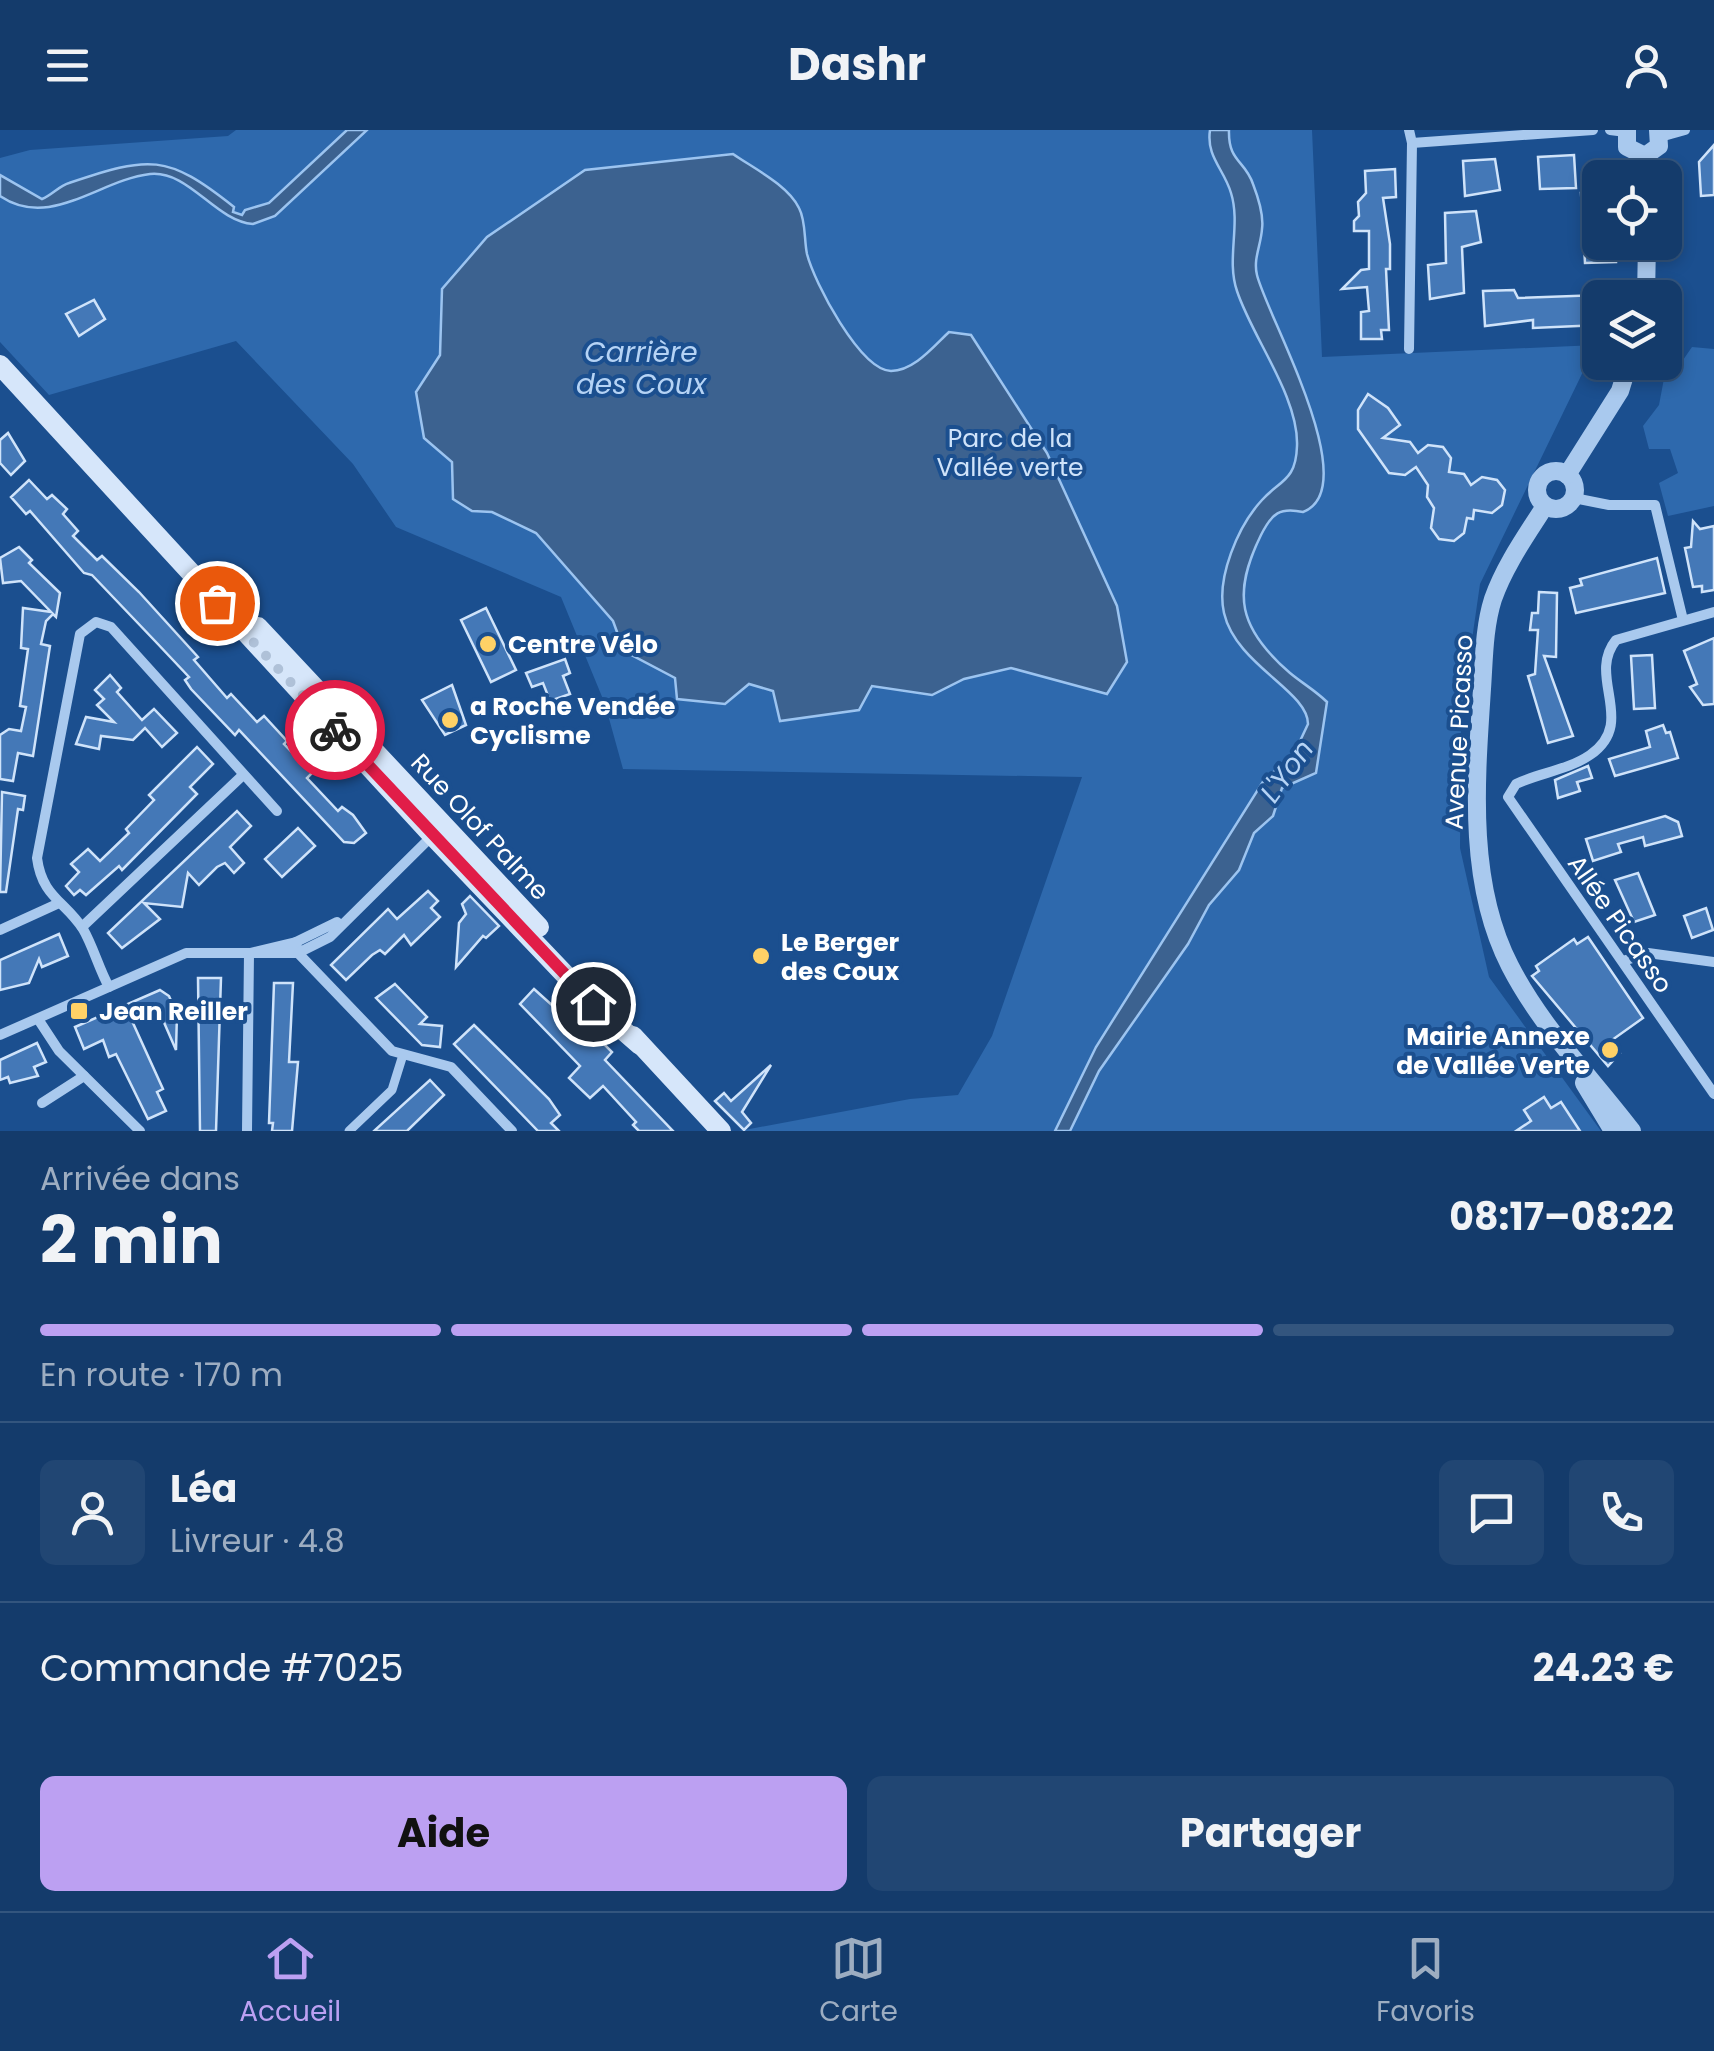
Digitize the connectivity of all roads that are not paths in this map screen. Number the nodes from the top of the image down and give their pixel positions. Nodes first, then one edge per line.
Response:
1 (1410, 130) edge
2 (1593, 130) edge
3 (1685, 130) edge
4 (1621, 131) edge
5 (1659, 133) edge
6 (1412, 142) junction
7 (1646, 156) junction
8 (1646, 160) edge
9 (1409, 348) dead end
10 (0, 365) edge
11 (1623, 380) edge
12 (1568, 475) junction
13 (1574, 498) junction
14 (1545, 506) junction
15 (1714, 612) edge
16 (1683, 620) junction
17 (243, 775) junction
18 (276, 811) dead end
19 (439, 830) junction
20 (57, 904) junction
21 (82, 927) junction
22 (0, 930) edge
23 (297, 948) junction
24 (249, 953) junction
25 (1623, 961) junction
26 (1714, 962) edge
27 (108, 987) junction
28 (38, 1019) junction
29 (0, 1035) edge
30 (402, 1058) junction
31 (1578, 1068) junction
32 (84, 1076) junction
33 (1714, 1094) edge
34 (42, 1104) dead end
35 (140, 1131) edge
36 (247, 1131) edge
37 (349, 1131) edge
38 (512, 1131) edge
39 (721, 1131) edge
40 (1613, 1131) edge
41 (1632, 1131) edge

1 - 6 street
2 - 6 street
3 - 5 street
4 - 7 street
5 - 7 street
6 - 9 street
7 - 8 street
10 - 19 main road, Rue Olof Palme
11 - 12 street
12 - 13 street
12 - 14 street
13 - 14 street
13 - 16 street
14 - 31 street, Avenue Picasso
15 - 16 street
16 - 25 street, Allée Picasso
17 - 18 street
17 - 20 street
17 - 21 street
19 - 23 street
19 - 39 main road, Rue Olof Palme
20 - 21 street
20 - 22 street
21 - 27 street
23 - 24 street
23 - 30 street
24 - 27 street
24 - 36 street
25 - 26 street
25 - 33 street, Allée Picasso
27 - 28 street
28 - 29 street
28 - 32 street
30 - 37 street
30 - 38 street
31 - 40 street, Avenue Picasso
31 - 41 street, Avenue Picasso
32 - 34 street
32 - 35 street

